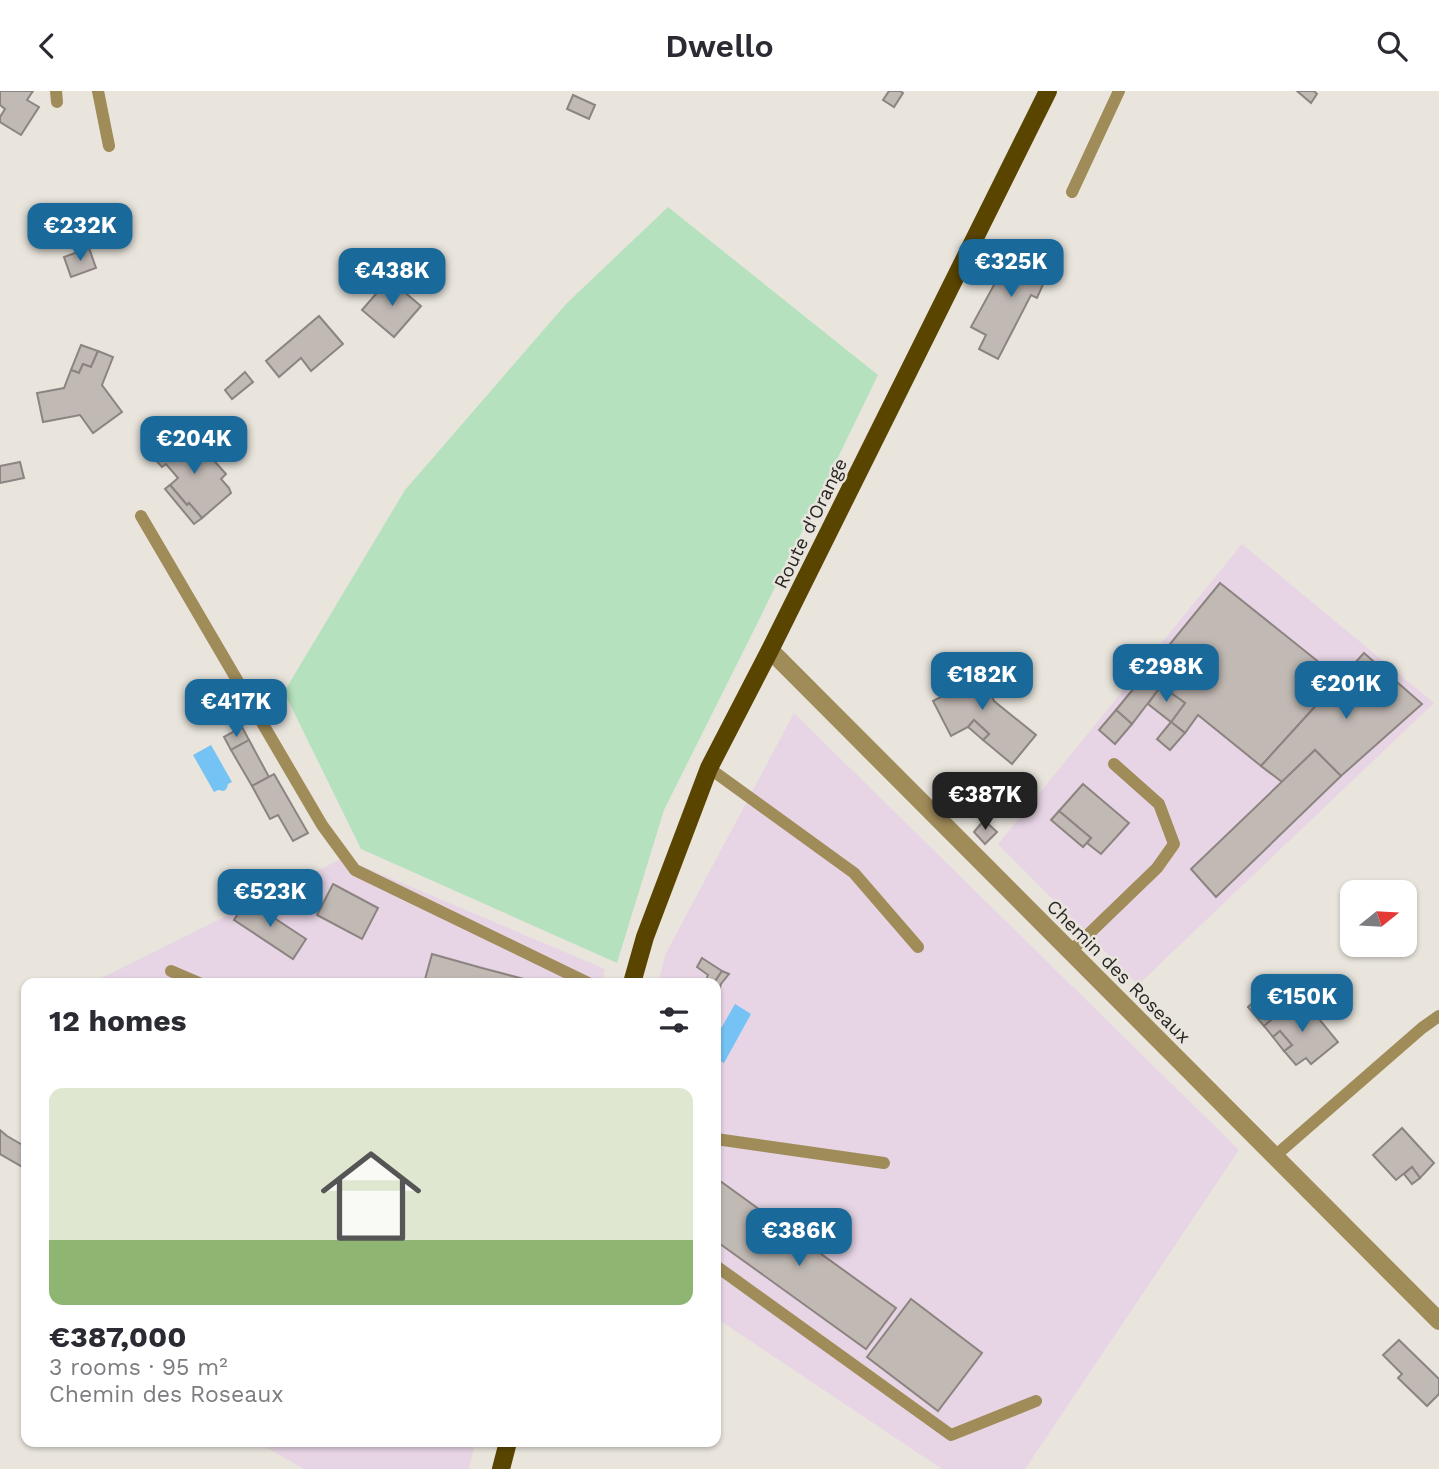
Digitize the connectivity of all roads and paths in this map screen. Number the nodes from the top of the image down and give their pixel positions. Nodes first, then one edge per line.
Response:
1 (97, 91) edge
2 (1048, 91) edge
3 (1119, 91) edge
4 (109, 146) dead end
5 (1072, 192) dead end
6 (141, 516) dead end
7 (770, 650) junction
8 (1114, 764) dead end
9 (709, 768) junction
10 (918, 947) dead end
11 (1070, 951) junction
12 (172, 971) dead end
13 (188, 978) edge
14 (578, 978) edge
15 (633, 978) edge
16 (1439, 1016) edge
17 (721, 1140) edge
18 (1275, 1156) junction
19 (884, 1163) dead end
20 (721, 1270) edge
21 (1439, 1321) edge
22 (1037, 1401) dead end
23 (504, 1447) edge
24 (501, 1469) edge

1 - 4 lane
2 - 7 main road, Route d'Orange
3 - 5 lane
6 - 14 lane
7 - 9 main road, Route d'Orange
7 - 11 street, Chemin des Roseaux
8 - 11 lane
9 - 10 lane
9 - 15 main road, Route d'Orange
11 - 18 street, Chemin des Roseaux
12 - 13 lane
16 - 18 lane
17 - 19 lane
18 - 21 street, Chemin des Roseaux
20 - 22 lane
23 - 24 main road

